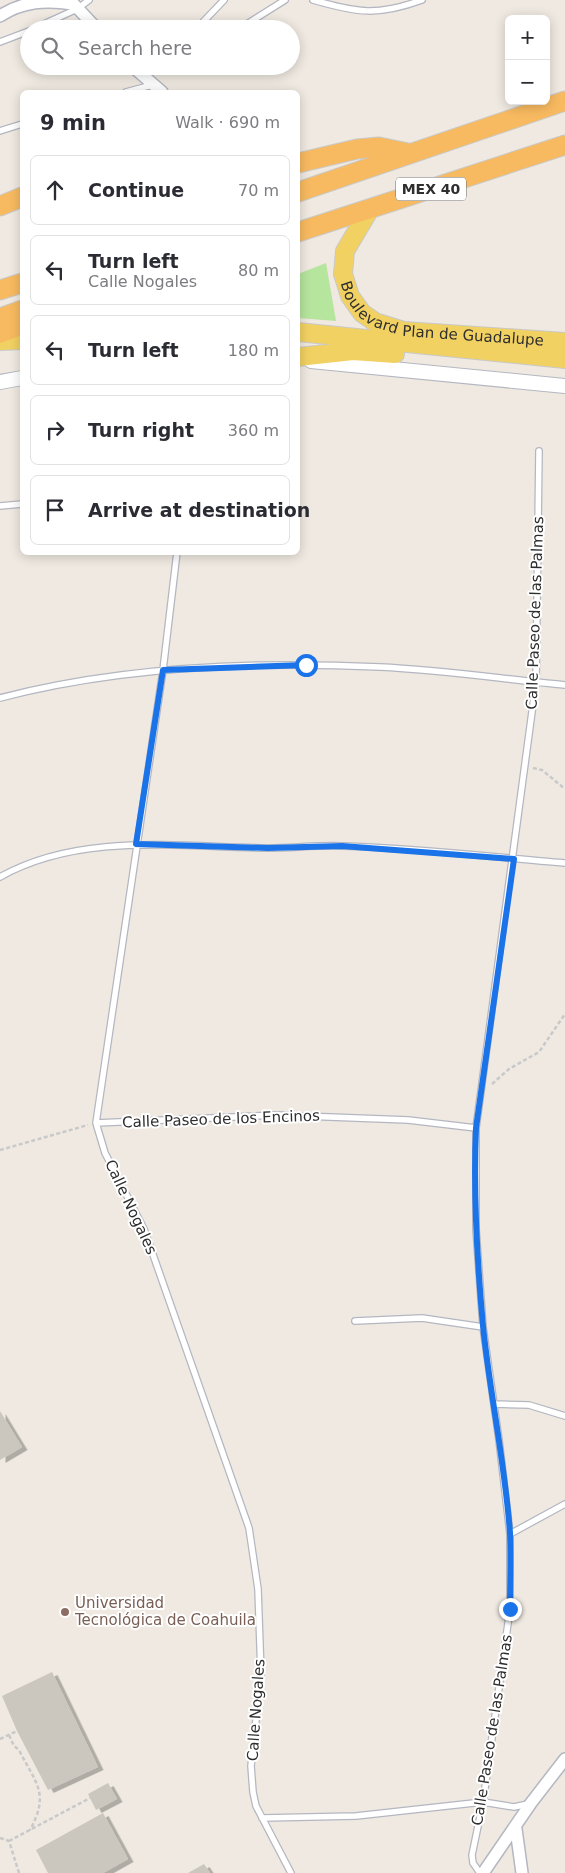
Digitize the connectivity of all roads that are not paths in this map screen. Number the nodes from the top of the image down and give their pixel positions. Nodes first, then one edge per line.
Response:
1 (89, 0) edge
2 (224, 0) edge
3 (285, 0) edge
4 (313, 0) edge
5 (422, 0) edge
6 (18, 3) edge
7 (73, 4) edge
8 (0, 16) edge
9 (47, 20) edge
10 (88, 20) edge
11 (205, 20) edge
12 (253, 20) edge
13 (20, 34) edge
14 (0, 42) edge
15 (141, 75) edge
16 (152, 85) junction
17 (133, 90) edge
18 (159, 90) edge
19 (565, 101) edge
20 (20, 125) edge
21 (0, 131) edge
22 (565, 145) edge
23 (408, 153) junction
24 (300, 163) edge
25 (300, 191) edge
26 (20, 197) edge
27 (0, 206) edge
28 (370, 209) junction
29 (300, 231) edge
30 (20, 284) edge
31 (0, 290) edge
32 (20, 311) edge
33 (0, 318) edge
34 (20, 326) edge
35 (300, 332) edge
36 (0, 333) edge
37 (20, 340) edge
38 (0, 341) edge
39 (565, 342) edge
40 (300, 358) edge
41 (300, 358) edge
42 (565, 358) edge
43 (565, 370) edge
44 (20, 378) edge
45 (0, 382) edge
46 (565, 386) edge
47 (539, 451) dead end
48 (20, 504) edge
49 (0, 506) edge
50 (177, 555) edge
51 (163, 670) junction
52 (536, 682) junction
53 (565, 685) edge
54 (0, 698) edge
55 (136, 844) junction
56 (514, 859) junction
57 (565, 863) edge
58 (0, 877) edge
59 (96, 1123) junction
60 (476, 1128) junction
61 (354, 1322) dead end
62 (483, 1327) junction
63 (494, 1404) junction
64 (565, 1416) edge
65 (565, 1504) edge
66 (510, 1534) junction
67 (565, 1759) edge
68 (484, 1802) junction
69 (531, 1804) junction
70 (262, 1818) junction
71 (516, 1829) junction
72 (291, 1873) edge
73 (482, 1873) edge
74 (522, 1873) edge

1 - 7 lane
2 - 11 lane
3 - 12 lane
4 - 5 lane
6 - 7 street
6 - 8 street
7 - 9 lane
7 - 10 street
13 - 14 lane
15 - 16 street
16 - 17 lane
16 - 18 street
19 - 23 highway, MEX 40
20 - 21 lane
22 - 28 highway, MEX 40
23 - 24 highway
23 - 25 highway, MEX 40
26 - 27 highway
28 - 29 highway, MEX 40
28 - 39 main road, Boulevard Plan de Guadalupe
30 - 31 highway
32 - 33 highway
34 - 36 highway
35 - 42 main road, Boulevard Plan de Guadalupe
37 - 38 main road
40 - 43 main road
41 - 46 street
44 - 45 street
47 - 52 lane, Calle Paseo de las Palmas
48 - 49 lane
50 - 51 lane, Calle Nogales
51 - 52 lane
51 - 54 lane
51 - 55 lane, Calle Nogales
52 - 53 lane
52 - 56 lane, Calle Paseo de las Palmas
55 - 56 lane
55 - 58 lane
55 - 59 lane, Calle Nogales
56 - 57 lane
56 - 60 lane, Calle Paseo de las Palmas
59 - 60 lane, Calle Paseo de los Encinos
59 - 70 lane, Calle Nogales
60 - 62 lane, Calle Paseo de las Palmas
61 - 62 lane
62 - 63 lane, Calle Paseo de las Palmas
63 - 64 lane
63 - 66 lane, Calle Paseo de las Palmas
65 - 66 lane
66 - 68 lane, Calle Paseo de las Palmas
67 - 69 street
68 - 69 lane
68 - 70 lane
68 - 73 lane, Calle Paseo de las Palmas
69 - 71 street
70 - 72 lane, Calle Nogales
71 - 73 street
71 - 74 street

